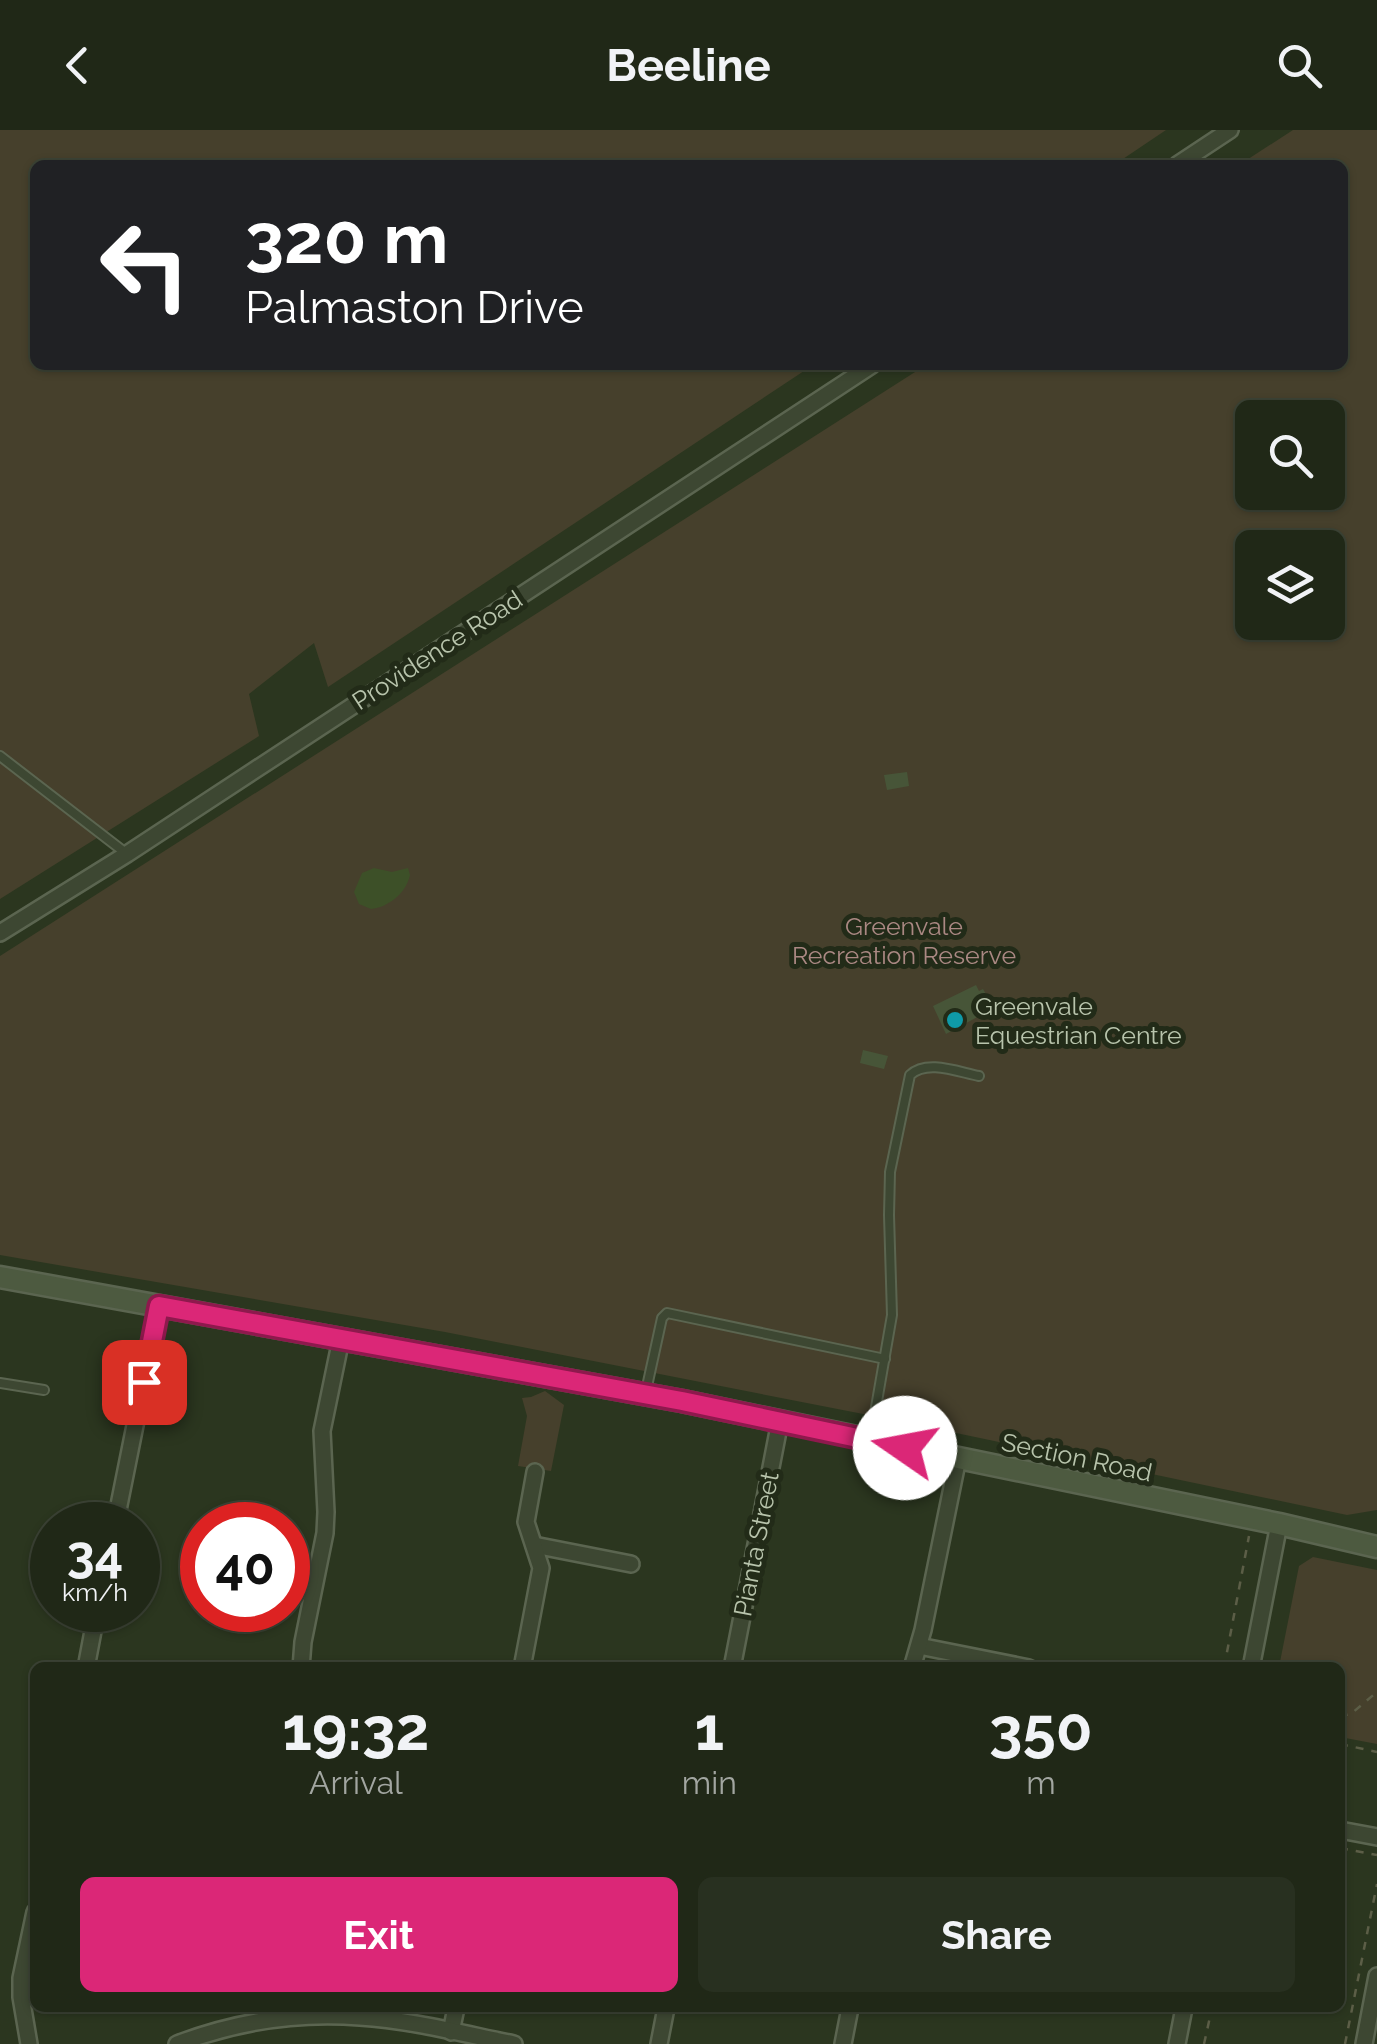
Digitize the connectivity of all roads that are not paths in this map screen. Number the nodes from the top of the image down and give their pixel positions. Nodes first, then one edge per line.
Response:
1 (1230, 130) edge
2 (1185, 160) edge
3 (864, 370) edge
4 (0, 756) edge
5 (127, 854) junction
6 (0, 933) edge
7 (979, 1076) dead end
8 (0, 1277) edge
9 (159, 1306) junction
10 (341, 1340) junction
11 (885, 1359) junction
12 (0, 1382) edge
13 (44, 1390) dead end
14 (645, 1395) junction
15 (780, 1421) junction
16 (870, 1440) junction
17 (958, 1458) junction
18 (535, 1472) dead end
19 (120, 1502) edge
20 (1279, 1524) junction
21 (534, 1546) junction
22 (1377, 1547) edge
23 (632, 1564) dead end
24 (93, 1632) edge
25 (919, 1646) junction
26 (87, 1662) edge
27 (301, 1662) edge
28 (523, 1662) edge
29 (733, 1662) edge
30 (914, 1662) edge
31 (998, 1662) edge
32 (1252, 1662) edge
33 (1345, 1831) edge
34 (1377, 1837) edge
35 (30, 1937) edge
36 (1377, 1976) edge
37 (455, 2012) edge
38 (665, 2012) edge
39 (849, 2012) edge
40 (1183, 2012) edge
41 (267, 2014) edge
42 (1372, 2024) edge
43 (451, 2032) junction
44 (28, 2044) edge
45 (176, 2044) edge
46 (514, 2044) edge
47 (659, 2044) edge
48 (843, 2044) edge
49 (1177, 2044) edge
50 (1364, 2044) edge

1 - 2 street
3 - 5 street, Providence Road
4 - 5 lane
5 - 6 street, Providence Road
7 - 11 lane
8 - 9 street, Section Road
9 - 10 street, Section Road
9 - 19 street
10 - 14 street, Section Road
10 - 27 street
11 - 14 lane
11 - 16 lane
12 - 13 lane
14 - 15 street, Section Road
15 - 16 street, Section Road
15 - 29 street, Pianta Street
16 - 17 street, Section Road
17 - 20 street, Section Road
17 - 25 street
18 - 21 street
20 - 22 street, Section Road
20 - 32 street
21 - 23 street
21 - 28 street
24 - 26 street
25 - 30 street
25 - 31 street
33 - 34 street
35 - 44 street
36 - 42 street
37 - 43 street
38 - 47 street
39 - 48 street
40 - 49 street
41 - 43 street
41 - 45 street
42 - 50 street
43 - 46 street

